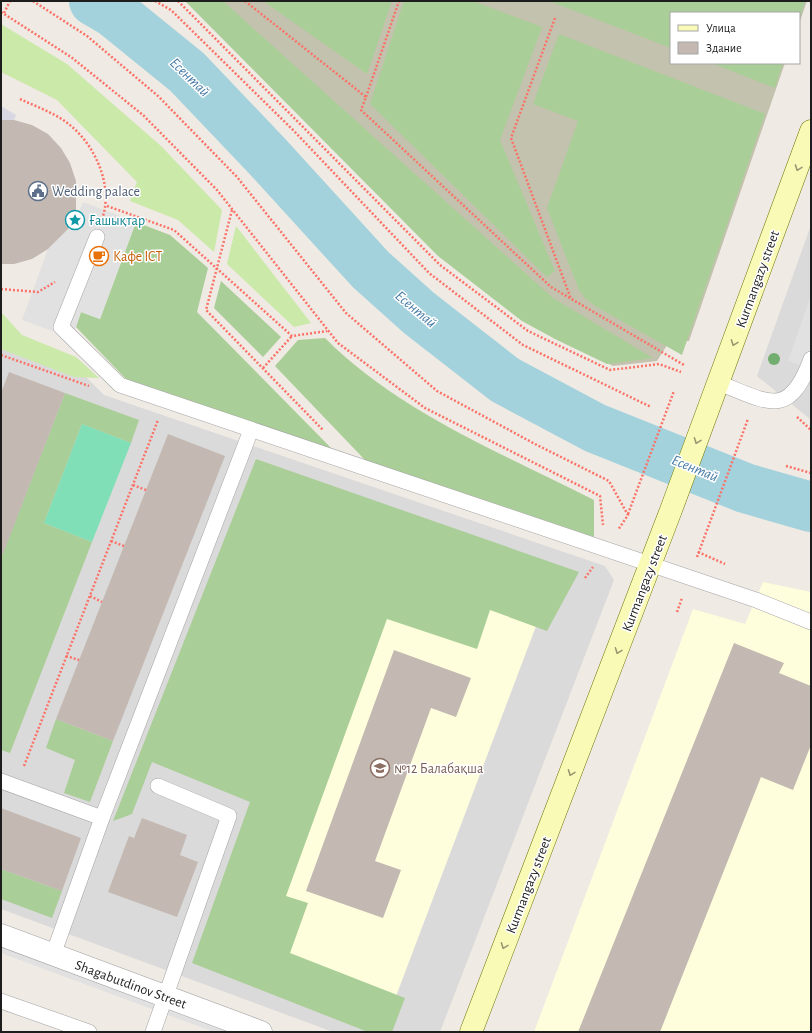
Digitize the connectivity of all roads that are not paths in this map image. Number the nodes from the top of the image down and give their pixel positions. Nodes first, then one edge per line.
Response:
1 (811, 131) edge
2 (97, 238) road end
3 (811, 359) edge
4 (719, 383) junction
5 (251, 430) junction
6 (651, 565) junction
7 (811, 622) edge
8 (1, 781) edge
9 (158, 786) dead end
10 (102, 818) junction
11 (1, 935) edge
12 (53, 955) junction
13 (166, 997) junction
14 (1, 1001) edge
15 (89, 1032) edge
16 (153, 1032) edge
17 (261, 1032) edge
18 (471, 1032) edge

1 -> 4 street, Kurmangazy street
2 - 5 lane
3 - 4 lane
4 -> 6 street, Kurmangazy street
5 - 6 lane
5 - 10 lane
6 - 7 lane
6 -> 18 street, Kurmangazy street
8 - 10 lane
9 - 13 lane
10 - 12 lane
11 - 12 street, Shagabutdinov Street
12 - 13 street, Shagabutdinov Street
13 - 16 lane
13 - 17 street, Shagabutdinov Street
14 - 15 lane

